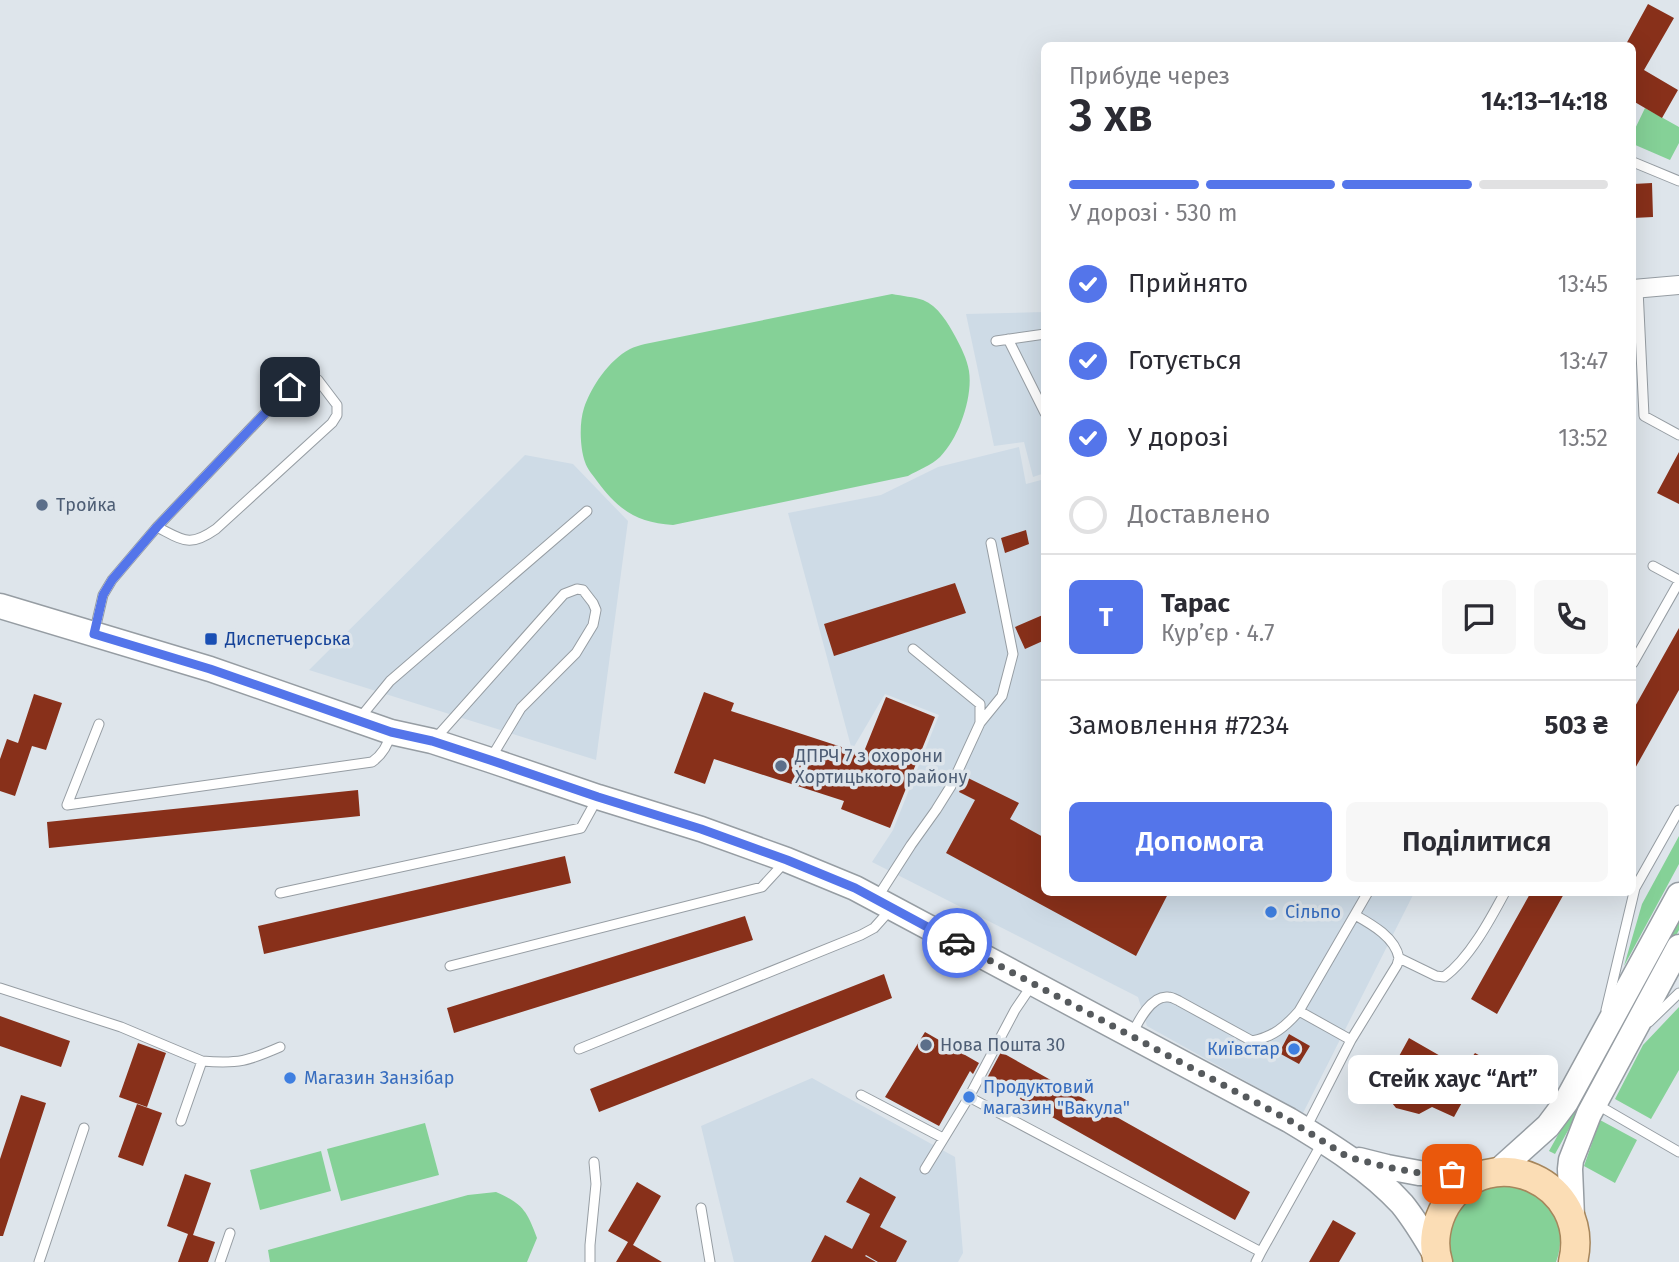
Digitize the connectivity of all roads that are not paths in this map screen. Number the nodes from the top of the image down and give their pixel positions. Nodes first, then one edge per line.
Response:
1 (1636, 163) edge
2 (1679, 181) edge
3 (1679, 285) edge
4 (1636, 289) edge
5 (1041, 335) edge
6 (1008, 339) junction
7 (1636, 340) edge
8 (996, 341) dead end
9 (1637, 391) edge
10 (1041, 405) edge
11 (1679, 435) edge
12 (587, 510) dead end
13 (157, 527) junction
14 (991, 543) dead end
15 (1653, 566) dead end
16 (1679, 581) edge
17 (0, 606) edge
18 (94, 634) junction
19 (912, 649) dead end
20 (1636, 658) edge
21 (358, 720) junction
22 (980, 723) junction
23 (99, 724) dead end
24 (391, 732) junction
25 (432, 741) junction
26 (490, 760) junction
27 (598, 797) junction
28 (1679, 810) edge
29 (787, 860) junction
30 (1636, 886) edge
31 (280, 893) dead end
32 (1679, 895) edge
33 (1366, 896) edge
34 (1503, 896) edge
35 (1633, 896) edge
36 (884, 904) junction
37 (1355, 915) junction
38 (1679, 947) edge
39 (1399, 958) junction
40 (450, 966) dead end
41 (1033, 983) junction
42 (0, 988) edge
43 (1679, 993) edge
44 (1299, 1011) junction
45 (1131, 1035) junction
46 (1351, 1040) junction
47 (1598, 1045) junction
48 (1625, 1045) junction
49 (280, 1047) dead end
50 (579, 1049) dead end
51 (202, 1060) junction
52 (861, 1095) dead end
53 (969, 1097) junction
54 (1595, 1104) junction
55 (181, 1121) dead end
56 (84, 1128) dead end
57 (1314, 1136) junction
58 (943, 1138) junction
59 (1679, 1152) edge
60 (1348, 1157) junction
61 (594, 1162) dead end
62 (925, 1169) dead end
63 (1492, 1173) junction
64 (701, 1208) dead end
65 (230, 1233) dead end
66 (1574, 1239) edge
67 (1261, 1252) junction
68 (1437, 1258) edge
69 (39, 1262) edge
70 (220, 1262) edge
71 (590, 1262) edge
72 (710, 1262) edge
73 (1256, 1262) edge
74 (1594, 1262) edge

1 - 2 lane
3 - 4 street
5 - 6 lane
6 - 8 lane
6 - 10 lane
7 - 9 lane
9 - 11 lane
12 - 21 lane
13 - 13 lane
13 - 18 lane
14 - 22 lane
15 - 16 lane
16 - 20 lane
17 - 18 main road
18 - 21 main road
19 - 22 lane
21 - 24 main road
22 - 36 lane
23 - 24 lane
24 - 25 main road
25 - 26 main road
25 - 26 lane
26 - 27 main road
27 - 29 main road
27 - 31 lane
28 - 30 lane
29 - 36 main road
29 - 40 lane
32 - 47 main road
33 - 37 lane
34 - 39 lane
35 - 47 lane
36 - 41 main road
36 - 50 lane
37 - 39 lane
37 - 44 lane
38 - 48 main road
39 - 46 lane
41 - 45 main road
41 - 53 lane
42 - 51 lane
43 - 48 lane
44 - 45 lane
44 - 46 lane
45 - 57 main road
46 - 57 lane
47 - 63 main road
48 - 54 main road
49 - 51 lane
51 - 55 lane
52 - 58 lane
53 - 58 lane
53 - 67 lane
54 - 59 lane
54 - 66 main road
56 - 69 lane
57 - 60 main road
57 - 67 lane
58 - 62 lane
60 - 63 main road
60 - 68 main road
61 - 71 lane
63 - 66 main road
63 - 68 main road
64 - 72 lane
65 - 70 lane
66 - 74 main road
67 - 73 lane

